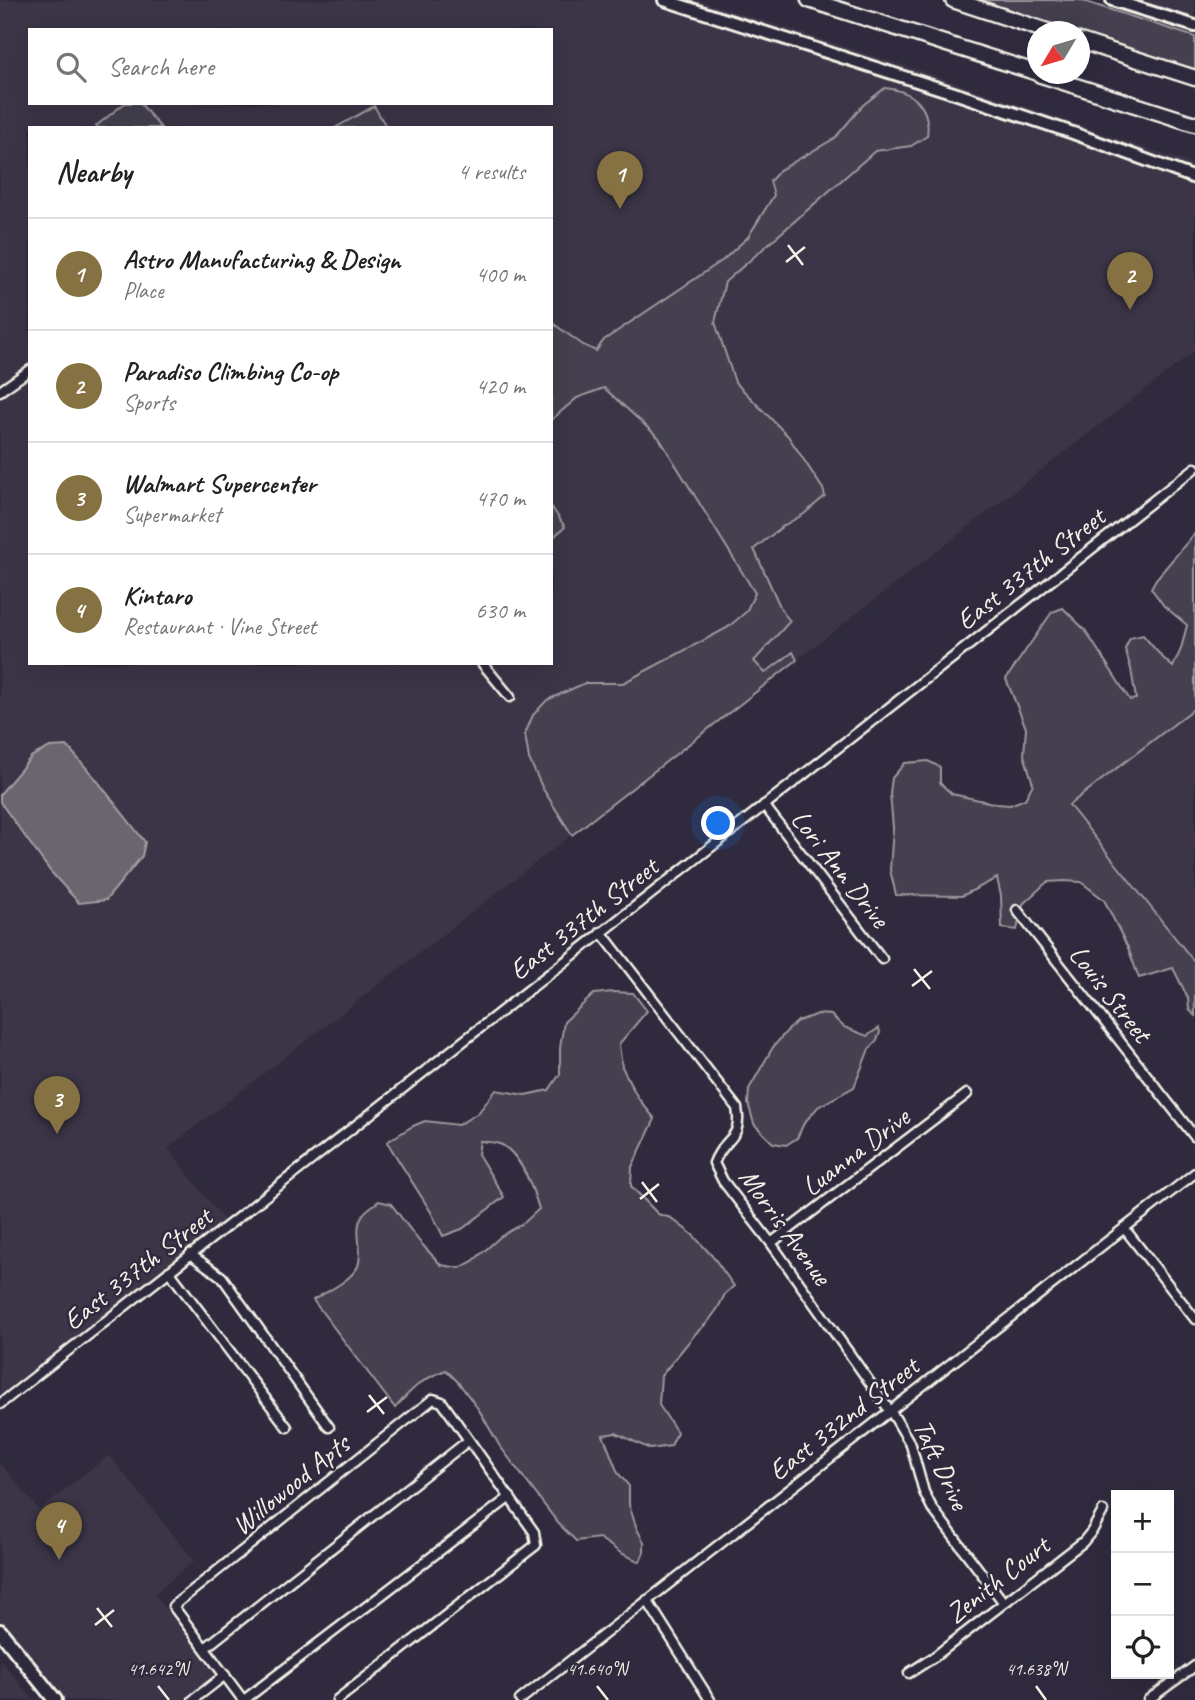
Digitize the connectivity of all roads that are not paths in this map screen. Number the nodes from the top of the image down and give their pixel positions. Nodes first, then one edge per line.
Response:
1 (663, 0) edge
2 (809, 0) edge
3 (953, 0) edge
4 (1112, 0) edge
5 (1027, 24) edge
6 (1195, 26) edge
7 (1090, 44) edge
8 (1027, 69) edge
9 (1195, 78) edge
10 (1072, 84) edge
11 (1195, 124) edge
12 (1195, 178) edge
13 (28, 371) edge
14 (0, 390) edge
15 (1195, 468) edge
16 (484, 665) edge
17 (510, 697) dead end
18 (764, 805) junction
19 (1017, 910) dead end
20 (601, 932) junction
21 (882, 959) dead end
22 (967, 1094) dead end
23 (1195, 1137) edge
24 (1195, 1173) edge
25 (1124, 1228) junction
26 (771, 1243) junction
27 (190, 1254) junction
28 (169, 1271) junction
29 (1195, 1319) edge
30 (0, 1404) edge
31 (890, 1411) junction
32 (287, 1427) dead end
33 (329, 1427) dead end
34 (468, 1440) junction
35 (510, 1497) junction
36 (1103, 1511) dead end
37 (647, 1600) junction
38 (1004, 1603) junction
39 (0, 1631) edge
40 (205, 1648) junction
41 (1195, 1666) edge
42 (909, 1673) dead end
43 (225, 1675) junction
44 (522, 1699) edge
45 (55, 1700) edge
46 (193, 1700) edge
47 (244, 1700) edge
48 (337, 1700) edge
49 (710, 1700) edge
50 (1148, 1700) edge

1 - 12 street
2 - 8 highway
3 - 5 highway
4 - 6 street
7 - 9 highway
10 - 11 highway
13 - 14 street
15 - 18 street, East 337th Street
16 - 17 street
18 - 20 street, East 337th Street
18 - 21 street, Lori Ann Drive
19 - 23 street, Louis Street
20 - 26 street, Morris Avenue
20 - 27 street, East 337th Street
22 - 26 street, Luanna Drive
24 - 25 street, East 332nd Street
25 - 29 street
25 - 31 street, East 332nd Street
26 - 31 street, Morris Avenue
27 - 28 street, East 337th Street
27 - 33 street
28 - 30 street, East 337th Street
28 - 32 street
31 - 37 street, East 332nd Street
31 - 38 street, Taft Drive
34 - 35 street, Willowood Apts
34 - 40 street
34 - 40 street, Willowood Apts
35 - 47 street, Willowood Apts
35 - 48 street, Willowood Apts
36 - 38 street, Zenith Court
37 - 44 street, East 332nd Street
37 - 49 street
38 - 42 street, Zenith Court
39 - 45 main road
40 - 43 street, Willowood Apts
41 - 50 street
43 - 46 street
43 - 47 street, Willowood Apts

